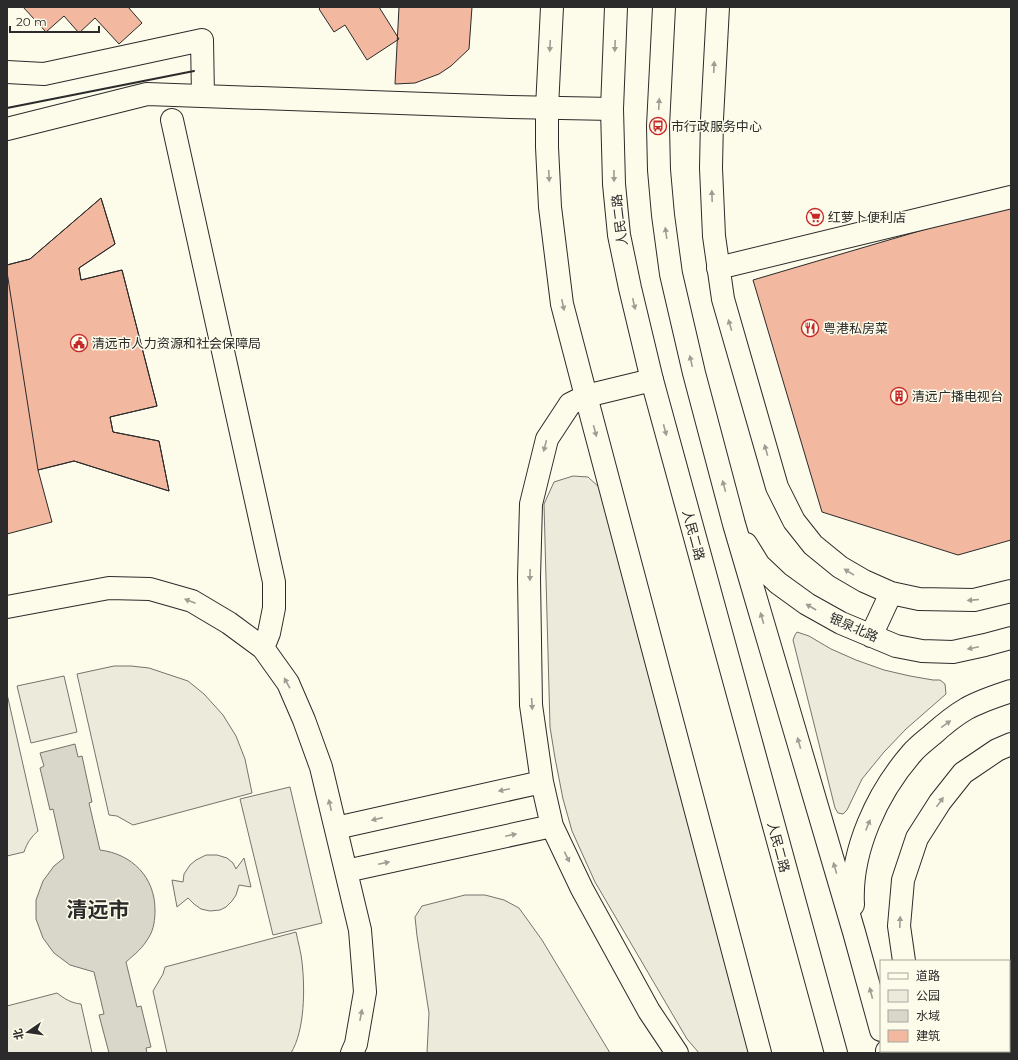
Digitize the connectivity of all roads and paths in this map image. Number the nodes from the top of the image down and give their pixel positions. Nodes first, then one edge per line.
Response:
1 (552, 7) edge
2 (616, 7) edge
3 (664, 7) edge
4 (718, 7) edge
5 (7, 72) edge
6 (203, 96) junction
7 (547, 108) junction
8 (612, 109) junction
9 (172, 120) dead end
10 (7, 129) edge
11 (1011, 197) edge
12 (718, 268) junction
13 (652, 380) junction
14 (586, 396) junction
15 (734, 524) junction
16 (1011, 591) edge
17 (891, 593) junction
18 (7, 607) edge
19 (871, 636) junction
20 (1011, 638) edge
21 (263, 648) junction
22 (1011, 691) edge
23 (1011, 744) edge
24 (542, 782) junction
25 (552, 826) junction
26 (336, 828) junction
27 (346, 871) junction
28 (854, 932) junction
29 (904, 960) edge
30 (880, 1026) edge
31 (352, 1053) edge
32 (677, 1053) edge
33 (760, 1053) edge
34 (836, 1053) edge

1 -> 7 main road
2 -> 8 main road, 人民二路
15 -> 3 main road
12 -> 4 main road
5 - 6 main road
6 - 7 main road
6 - 10 main road
7 - 8 main road
7 -> 14 main road
8 -> 13 main road, 人民二路
9 - 21 main road
11 - 12 main road
17 -> 12 main road
13 - 14 main road
13 -> 34 main road, 人民二路
14 -> 24 main road
14 -> 33 main road
19 -> 15 main road, 银泉北路
28 -> 15 main road
16 -> 17 main road
17 - 19 main road
21 -> 18 main road
20 -> 19 main road, 银泉北路
26 -> 21 main road
28 -> 22 main road
29 -> 23 main road
24 - 25 main road
24 -> 26 main road
27 -> 25 main road
25 -> 32 main road
26 - 27 main road
31 -> 27 main road
30 -> 28 main road

